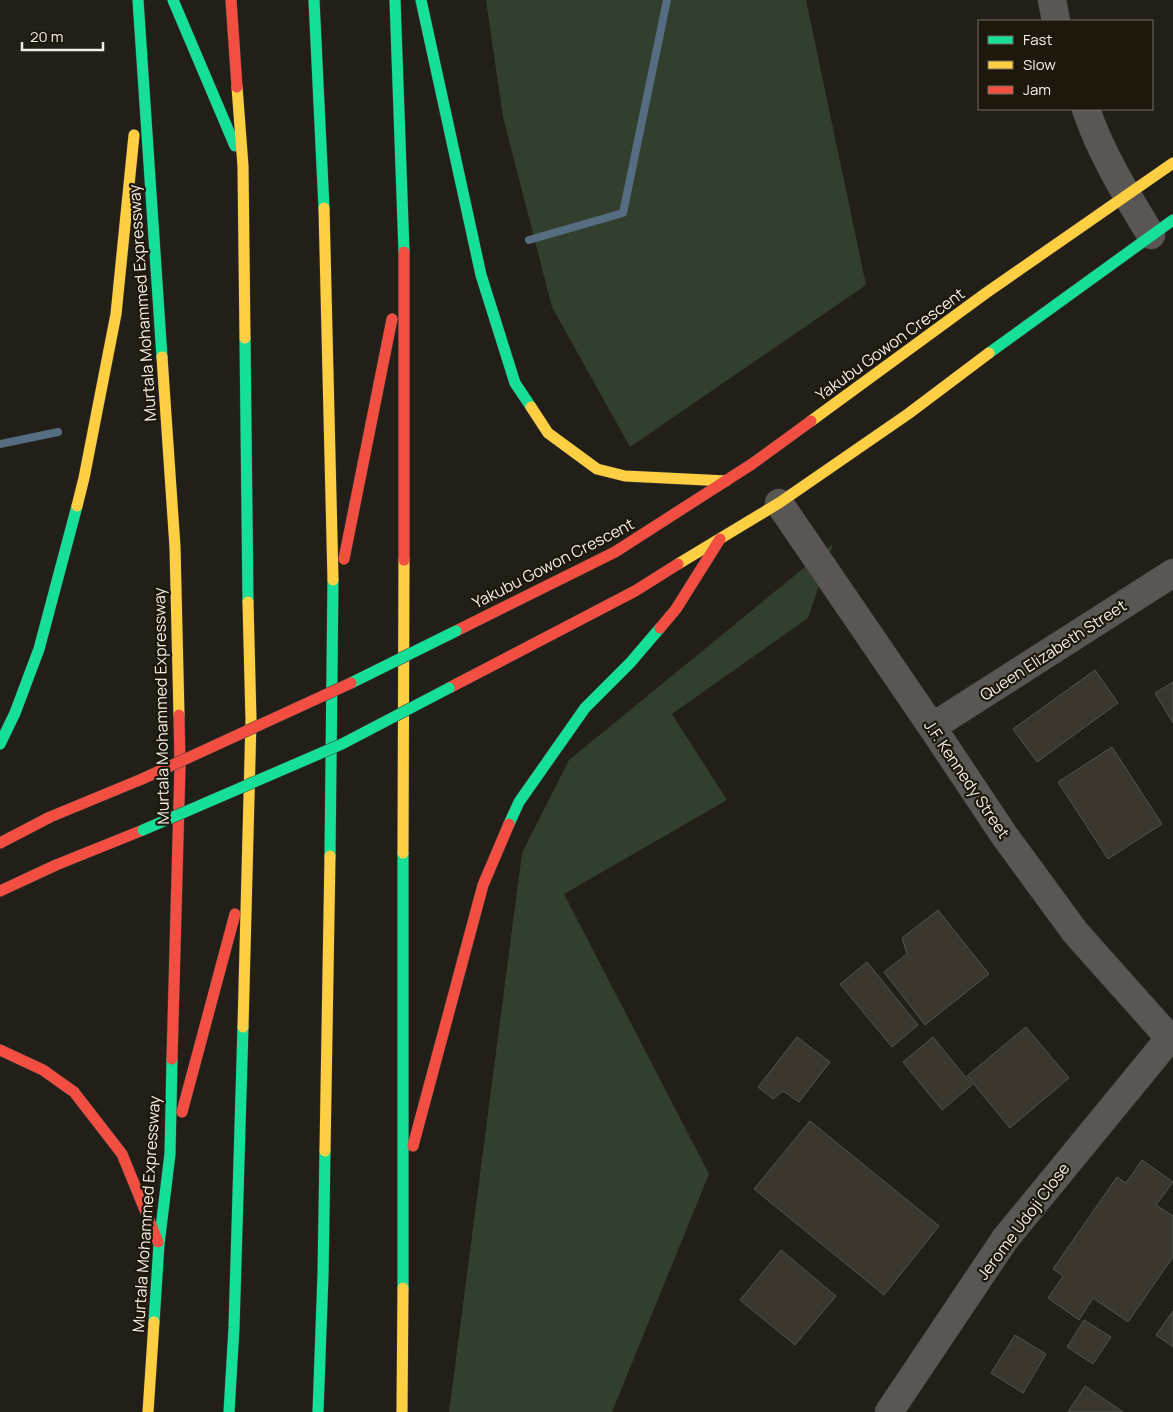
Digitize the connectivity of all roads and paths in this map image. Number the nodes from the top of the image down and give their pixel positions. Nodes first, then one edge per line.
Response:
1 (138, 0) edge
2 (173, 0) edge
3 (231, 0) edge
4 (314, 0) edge
5 (396, 0) edge
6 (421, 0) edge
7 (1052, 0) edge
8 (1056, 20) edge
9 (142, 59) junction
10 (1086, 110) edge
11 (1173, 163) edge
12 (243, 166) junction
13 (1126, 194) junction
14 (1173, 220) edge
15 (1151, 235) junction
16 (404, 258) junction
17 (726, 481) junction
18 (779, 504) junction
19 (720, 539) junction
20 (1173, 573) edge
21 (334, 610) junction
22 (932, 727) junction
23 (0, 744) edge
24 (0, 843) edge
25 (246, 874) junction
26 (0, 891) edge
27 (1171, 1040) edge
28 (0, 1050) edge
29 (170, 1154) junction
30 (403, 1183) junction
31 (159, 1244) junction
32 (148, 1412) edge
33 (229, 1412) edge
34 (318, 1412) edge
35 (402, 1412) edge
36 (889, 1412) edge

1 - 9 main road, Murtala Mohammed Expressway
2 - 12 main road
3 - 12 main road
4 - 21 main road
5 - 16 main road
6 - 17 main road
7 - 8 street
9 - 23 main road
9 - 29 main road, Murtala Mohammed Expressway
10 - 13 street
11 - 13 main road, Yakubu Gowon Crescent
12 - 25 main road
13 - 15 street
13 - 17 main road, Yakubu Gowon Crescent
14 - 15 main road
15 - 18 main road
16 - 21 main road
16 - 30 main road
17 - 24 main road, Yakubu Gowon Crescent, bridge
18 - 19 main road
18 - 22 street, J.F. Kennedy Street
19 - 26 main road, bridge
19 - 30 main road
20 - 22 street, Queen Elizabeth Street
21 - 34 main road
22 - 27 street, J.F. Kennedy Street
25 - 29 main road
25 - 33 main road
27 - 36 street, Jerome Udoji Close
28 - 31 main road
29 - 31 main road, Murtala Mohammed Expressway
30 - 35 main road
31 - 32 main road, Murtala Mohammed Expressway

